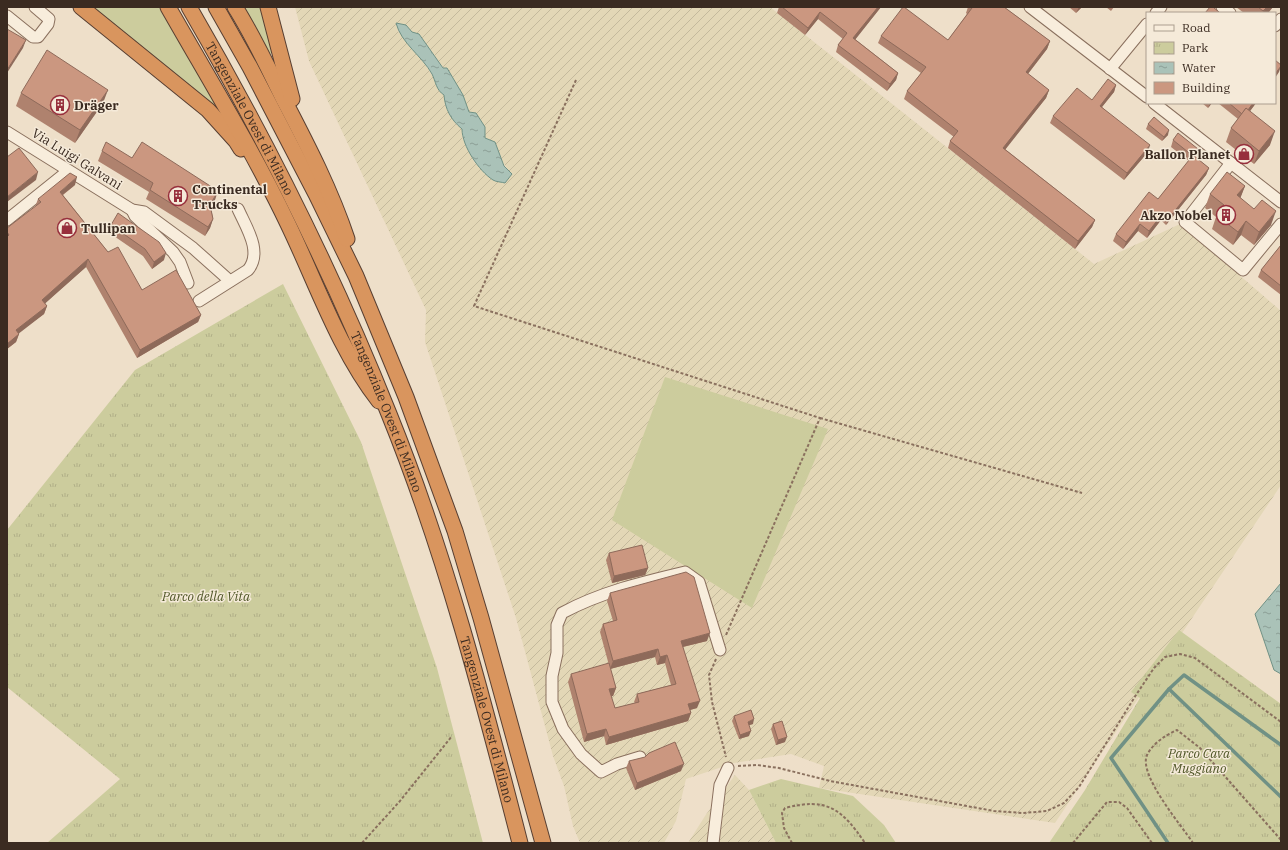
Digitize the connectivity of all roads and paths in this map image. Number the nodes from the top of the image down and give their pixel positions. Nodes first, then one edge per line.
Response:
1 (35, 7) edge
2 (81, 7) edge
3 (168, 7) edge
4 (189, 7) edge
5 (216, 7) edge
6 (235, 7) edge
7 (268, 7) edge
8 (1030, 7) edge
9 (7, 16) edge
10 (1146, 25) edge
11 (1110, 69) junction
12 (576, 80) dead end
13 (1146, 96) edge
14 (1155, 104) edge
15 (300, 131) junction
16 (7, 132) edge
17 (1232, 163) junction
18 (68, 171) junction
19 (1281, 202) edge
20 (238, 209) dead end
21 (132, 210) junction
22 (7, 220) edge
23 (287, 222) junction
24 (1281, 224) edge
25 (356, 276) junction
26 (230, 281) junction
27 (188, 283) dead end
28 (199, 301) dead end
29 (390, 415) junction
30 (820, 418) junction
31 (1082, 493) dead end
32 (720, 650) junction
33 (1281, 722) edge
34 (452, 736) dead end
35 (640, 757) edge
36 (728, 768) junction
37 (1281, 840) edge
38 (362, 843) edge
39 (520, 843) edge
40 (543, 843) edge
41 (713, 843) edge
42 (792, 843) edge
43 (865, 843) edge
44 (1073, 843) edge
45 (1152, 843) edge
46 (1193, 843) edge

1 - 9 street
2 - 23 highway
3 - 23 highway
4 - 29 highway, Tangenziale Ovest di Milano
5 - 25 highway, Tangenziale Ovest di Milano
6 - 15 highway
7 - 15 highway
8 - 11 street
10 - 11 street
11 - 13 street
12 - 30 path
14 - 17 street
15 - 25 highway
16 - 18 street, Via Luigi Galvani
17 - 19 street
17 - 24 street
18 - 21 street, Via Luigi Galvani
18 - 22 street
20 - 26 street
21 - 26 street
21 - 27 street
23 - 29 highway
25 - 40 highway, Tangenziale Ovest di Milano
26 - 28 street
29 - 39 highway, Tangenziale Ovest di Milano
30 - 31 path
30 - 32 path
32 - 35 street
32 - 36 path
33 - 36 path
34 - 38 path
36 - 41 street
37 - 46 path
42 - 43 path
44 - 45 path

